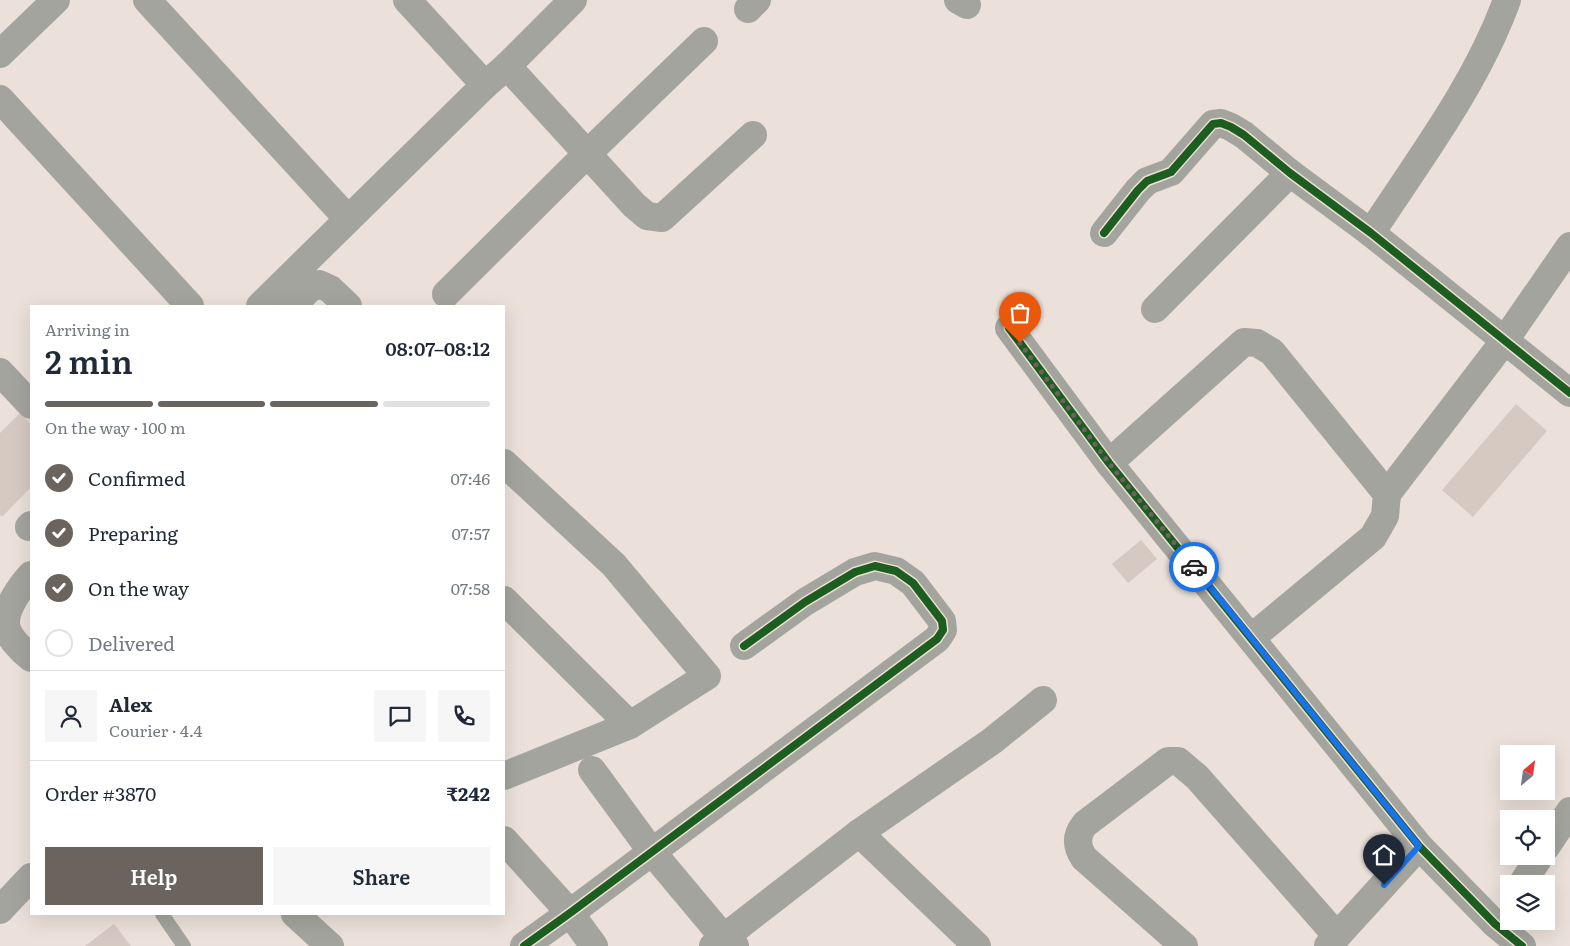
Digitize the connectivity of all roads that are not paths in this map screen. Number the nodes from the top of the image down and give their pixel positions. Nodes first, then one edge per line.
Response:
1 (56, 0) edge
2 (147, 0) edge
3 (408, 0) edge
4 (573, 0) edge
5 (1507, 0) edge
6 (704, 41) dead end
7 (0, 54) edge
8 (507, 66) junction
9 (484, 85) junction
10 (0, 99) edge
11 (753, 136) dead end
12 (588, 153) junction
13 (1290, 173) junction
14 (348, 219) junction
15 (1104, 233) dead end
16 (1371, 233) junction
17 (1570, 246) edge
18 (446, 294) dead end
19 (189, 305) edge
20 (261, 305) edge
21 (293, 305) edge
22 (347, 305) edge
23 (1155, 309) dead end
24 (1009, 328) dead end
25 (1505, 340) junction
26 (0, 372) edge
27 (1570, 393) edge
28 (30, 404) edge
29 (1109, 463) junction
30 (508, 476) edge
31 (1387, 494) junction
32 (30, 576) edge
33 (505, 601) edge
34 (1252, 638) junction
35 (744, 646) dead end
36 (30, 657) edge
37 (1043, 700) dead end
38 (630, 725) junction
39 (592, 770) dead end
40 (505, 776) edge
41 (1570, 811) edge
42 (859, 833) junction
43 (1555, 834) edge
44 (505, 841) edge
45 (1419, 846) junction
46 (652, 852) junction
47 (30, 878) edge
48 (0, 910) edge
49 (1500, 912) edge
50 (570, 914) junction
51 (163, 915) edge
52 (296, 915) edge
53 (1512, 930) edge
54 (1333, 941) edge
55 (724, 943) edge
56 (184, 946) edge
57 (330, 946) edge
58 (524, 946) edge
59 (594, 946) edge
60 (977, 946) edge
61 (1184, 946) edge
62 (1522, 946) edge

1 - 7 street
2 - 14 street
3 - 9 street
4 - 8 street
5 - 16 street
6 - 12 street
8 - 9 street
8 - 12 street
9 - 14 street
10 - 19 street
11 - 12 street
12 - 18 street
13 - 15 street
13 - 16 street
13 - 23 street
14 - 20 street
16 - 25 street
17 - 25 street
21 - 22 street
24 - 29 street
25 - 27 street
25 - 31 street
26 - 28 street
29 - 31 street
29 - 34 street
30 - 38 street
31 - 34 street
32 - 36 street
33 - 38 street
34 - 45 street
35 - 46 street
37 - 42 street
38 - 40 street
39 - 46 street
41 - 43 street
42 - 55 street
42 - 60 street
44 - 50 street
45 - 49 street
45 - 54 street
46 - 50 street
46 - 55 street
47 - 48 street
50 - 58 street
50 - 59 street
51 - 56 lane
52 - 57 street
53 - 62 street
54 - 61 street

